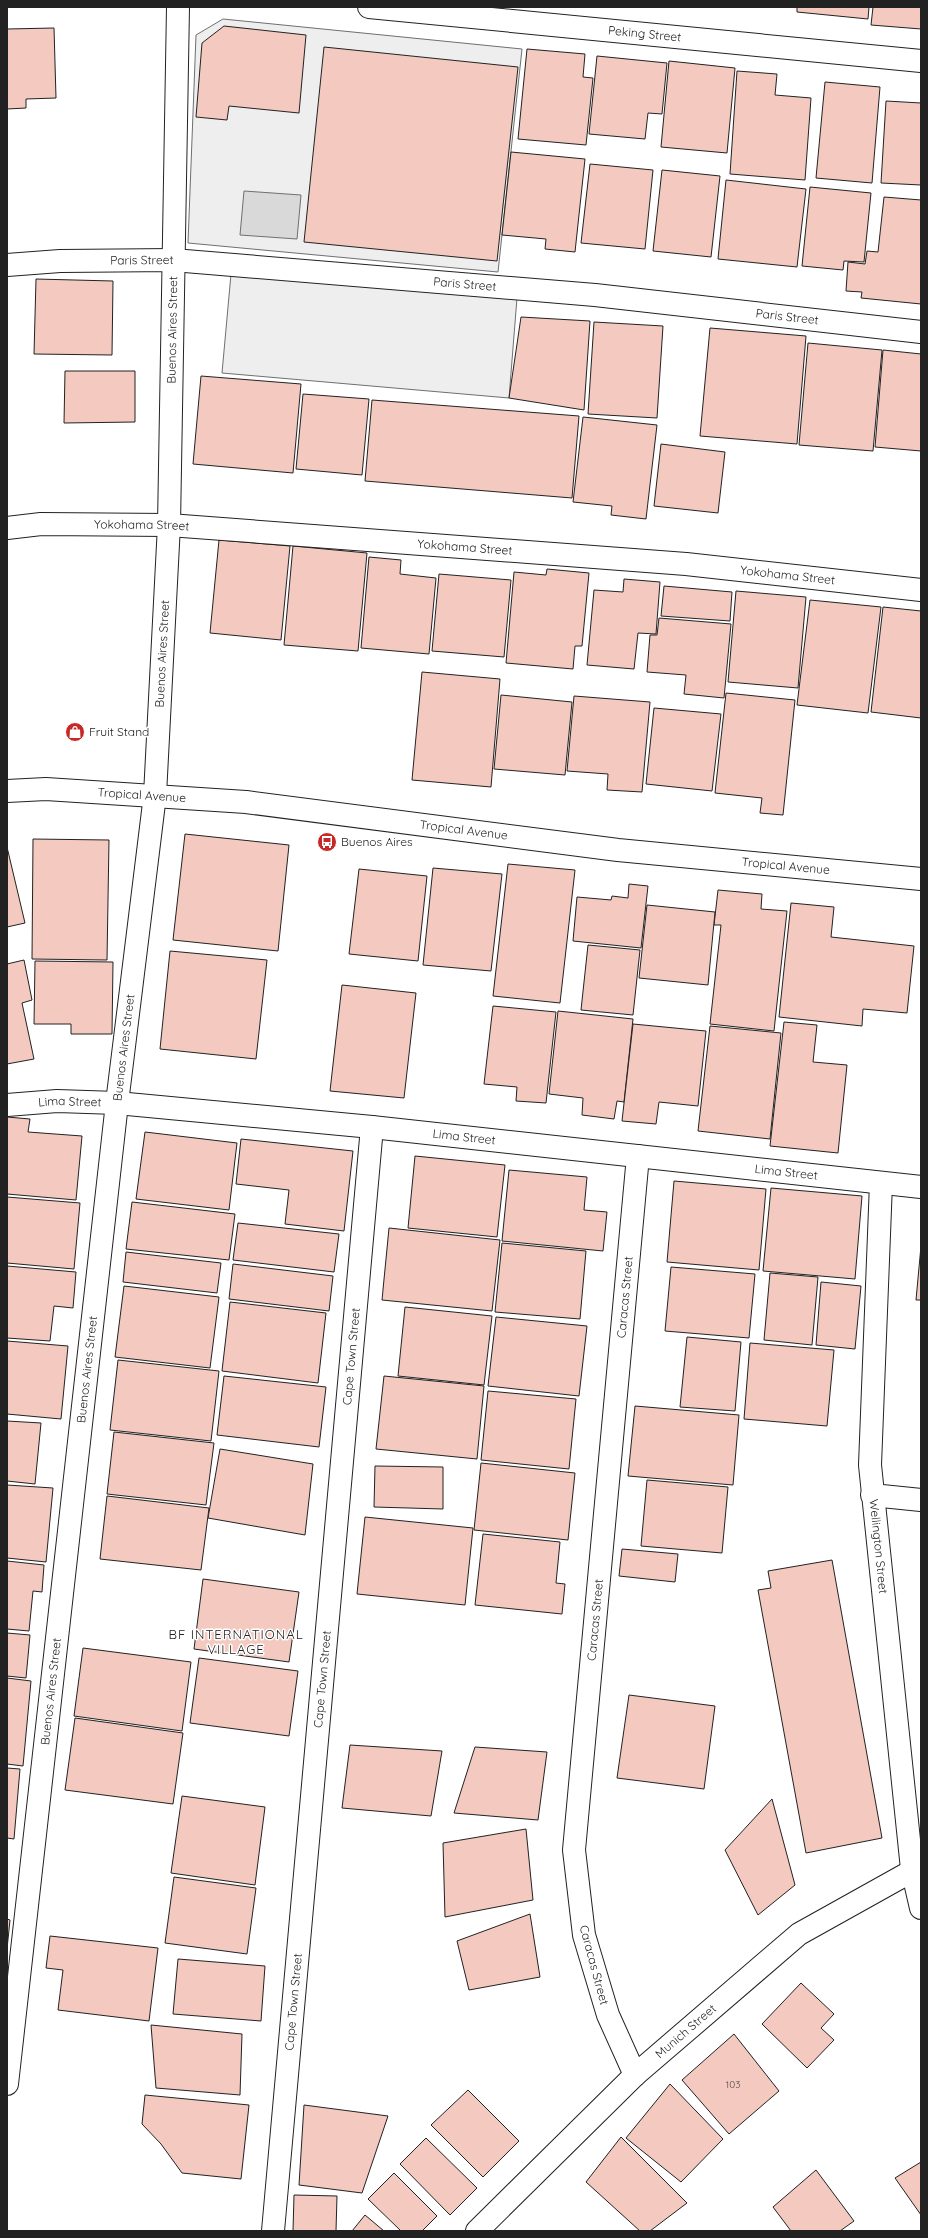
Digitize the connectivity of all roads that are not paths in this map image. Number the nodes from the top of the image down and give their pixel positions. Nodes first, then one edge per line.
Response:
1 (178, 7) edge
2 (369, 7) edge
3 (921, 61) edge
4 (173, 260) junction
5 (7, 265) edge
6 (921, 332) edge
7 (169, 524) junction
8 (7, 528) edge
9 (921, 590) edge
10 (7, 791) edge
11 (155, 795) junction
12 (921, 879) edge
13 (117, 1103) junction
14 (7, 1105) edge
15 (372, 1127) junction
16 (638, 1156) junction
17 (881, 1183) junction
18 (921, 1187) edge
19 (872, 1495) junction
20 (921, 1500) edge
21 (917, 1868) edge
22 (921, 1908) edge
23 (635, 2075) junction
24 (7, 2084) edge
25 (273, 2231) edge
26 (477, 2231) edge

1 - 4 street, Buenos Aires Street
2 - 3 street, Peking Street
4 - 5 street, Paris Street
4 - 6 street, Paris Street
4 - 7 street, Buenos Aires Street
7 - 8 street, Yokohama Street
7 - 9 street, Yokohama Street
7 - 11 street, Buenos Aires Street
10 - 11 street, Tropical Avenue
11 - 12 street, Tropical Avenue
11 - 13 street, Buenos Aires Street
13 - 14 street, Lima Street
13 - 15 street, Lima Street
13 - 24 street, Buenos Aires Street
15 - 16 street, Lima Street
15 - 25 street, Cape Town Street
16 - 17 street, Lima Street
16 - 23 street, Caracas Street
17 - 18 street, Lima Street
17 - 19 street, Wellington Street
19 - 20 street
19 - 21 street, Wellington Street
21 - 22 street, Wellington Street
21 - 23 street, Munich Street
23 - 26 street, Munich Street

